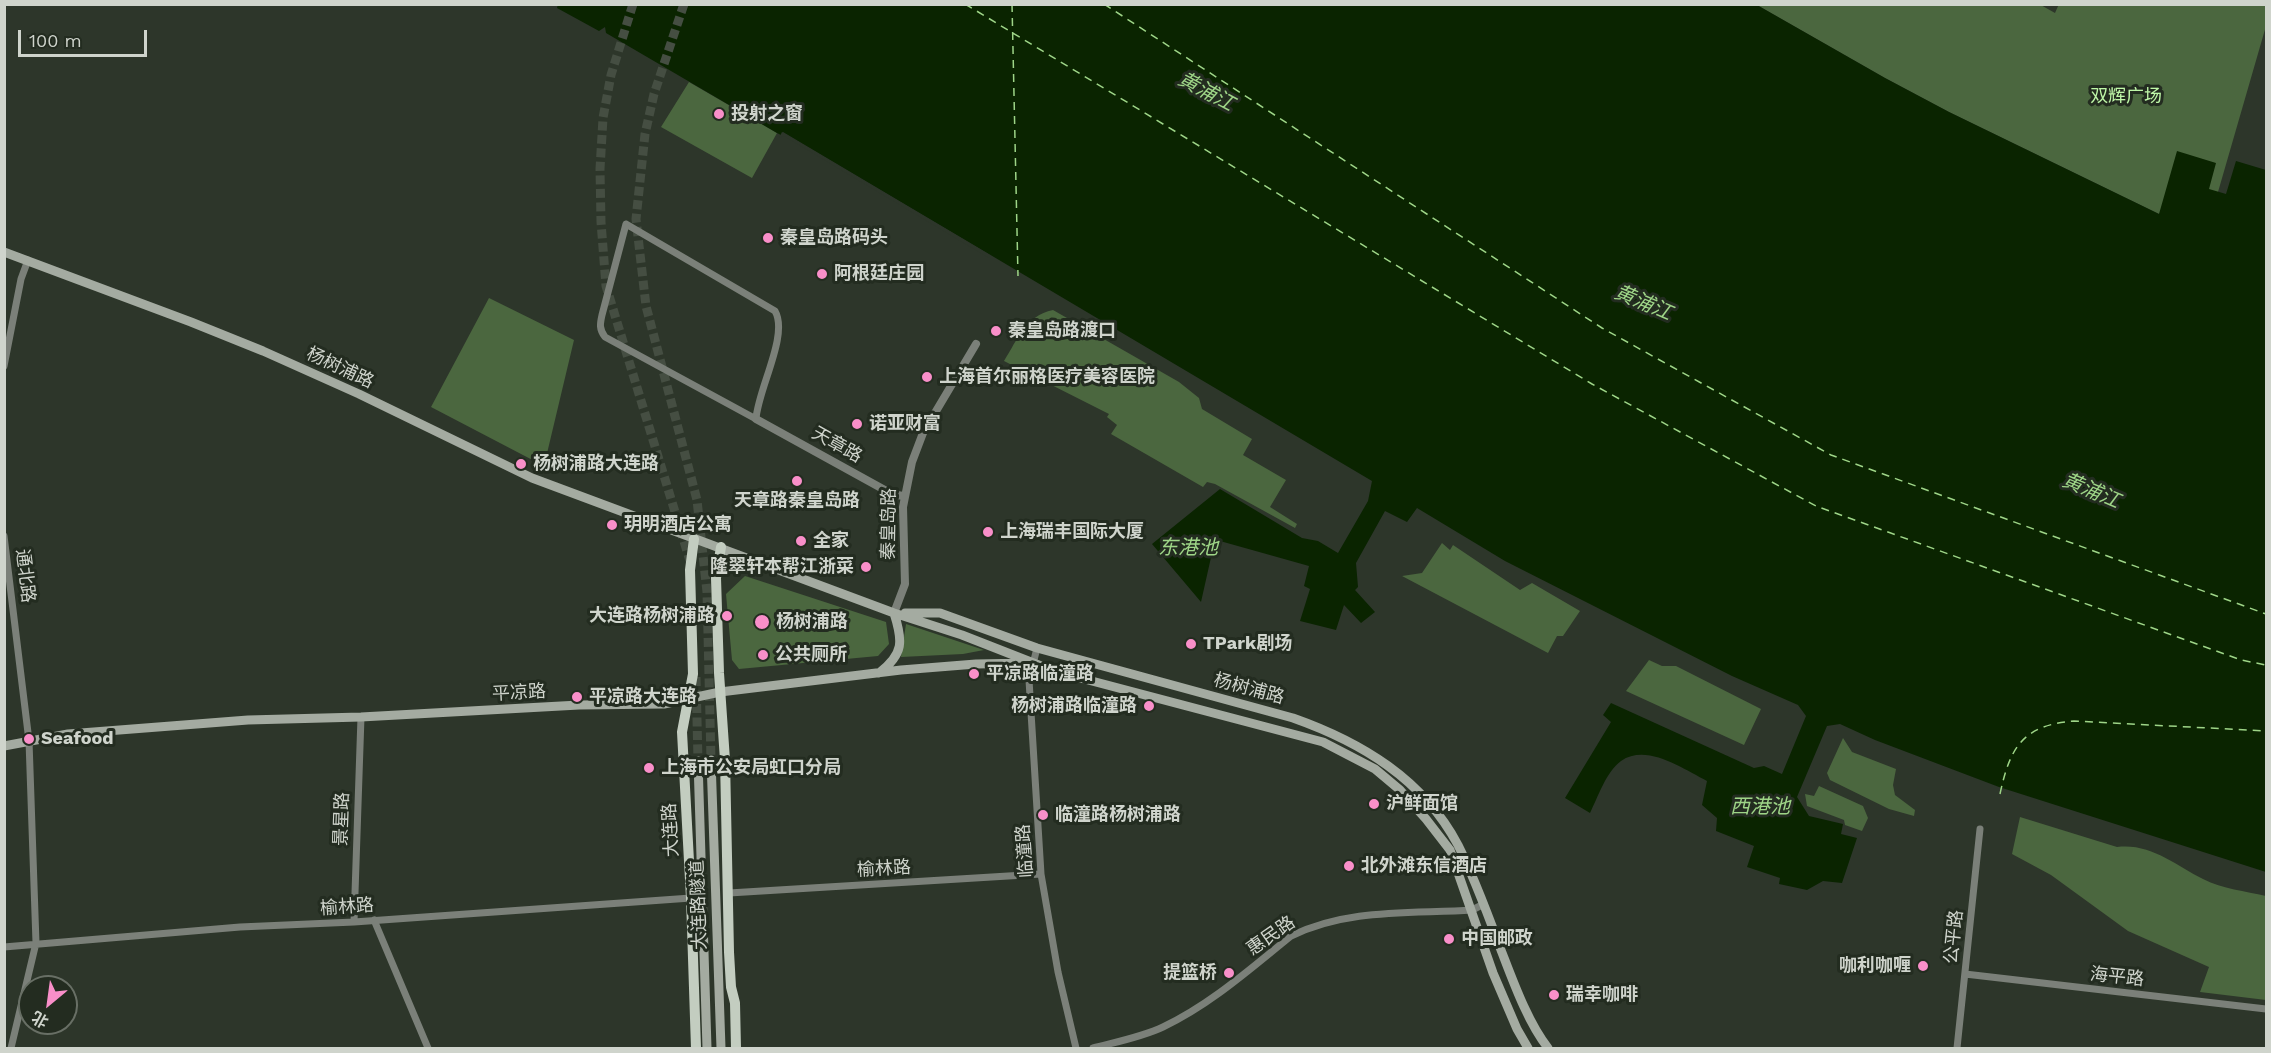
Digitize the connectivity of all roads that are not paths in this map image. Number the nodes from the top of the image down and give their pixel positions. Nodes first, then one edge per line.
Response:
1 (4, 252) edge
2 (28, 260) junction
3 (976, 344) dead end
4 (4, 366) edge
5 (756, 419) junction
6 (903, 496) junction
7 (4, 536) edge
8 (694, 539) junction
9 (721, 547) junction
10 (894, 612) junction
11 (1037, 648) junction
12 (1033, 663) junction
13 (878, 674) junction
14 (720, 692) junction
15 (690, 699) junction
16 (361, 717) junction
17 (29, 741) junction
18 (4, 746) edge
19 (711, 760) tunnel mouth
20 (698, 761) tunnel mouth
21 (1980, 829) dead end
22 (1041, 874) junction
23 (729, 893) junction
24 (691, 898) junction
25 (1484, 904) junction
26 (1472, 910) junction
27 (375, 920) junction
28 (354, 922) junction
29 (36, 943) junction
30 (4, 947) edge
31 (1965, 974) junction
32 (2266, 1009) edge
33 (11, 1048) edge
34 (428, 1048) edge
35 (696, 1048) edge
36 (707, 1048) edge
37 (721, 1048) edge
38 (736, 1048) edge
39 (1076, 1048) edge
40 (1093, 1048) edge
41 (1528, 1048) edge
42 (1548, 1048) edge
43 (1957, 1048) edge

1 - 2 main road, 杨树浦路
2 - 4 street
2 - 8 main road, 杨树浦路
3 - 6 street, 秦皇岛路
5 - 5 street
5 - 6 street, 天章路
6 - 10 street, 秦皇岛路
7 - 17 street, 通北路
8 - 9 main road, 杨树浦路
8 - 15 main road, 大连路
9 - 10 main road, 杨树浦路
9 - 14 main road
10 - 11 main road, 杨树浦路
10 - 12 main road, 杨树浦路
10 - 13 main road
11 - 12 street, 临潼路
11 - 25 main road, 杨树浦路
12 - 13 main road, 平凉路
12 - 22 street, 临潼路
12 - 26 main road, 杨树浦路
13 - 14 main road, 平凉路
14 - 15 main road, 平凉路
14 - 23 main road
15 - 16 main road, 平凉路
15 - 24 main road, 大连路
16 - 17 main road, 平凉路
16 - 28 street, 景星路
17 - 18 main road, 平凉路
17 - 29 street, 通北路
19 - 37 main road, 大连路隧道
20 - 36 main road, 大连路隧道
21 - 31 street, 公平路
22 - 23 street, 榆林路
22 - 39 street, 临潼路
23 - 38 main road
24 - 27 street, 榆林路
24 - 35 main road, 大连路
25 - 26 street, 惠民路
25 - 42 main road, 杨树浦路
26 - 40 street, 惠民路
26 - 41 main road, 杨树浦路
27 - 28 street, 榆林路
27 - 34 street
28 - 29 street, 榆林路
29 - 30 street, 榆林路
29 - 33 street, 通北路
31 - 32 street, 海平路
31 - 43 street, 公平路

